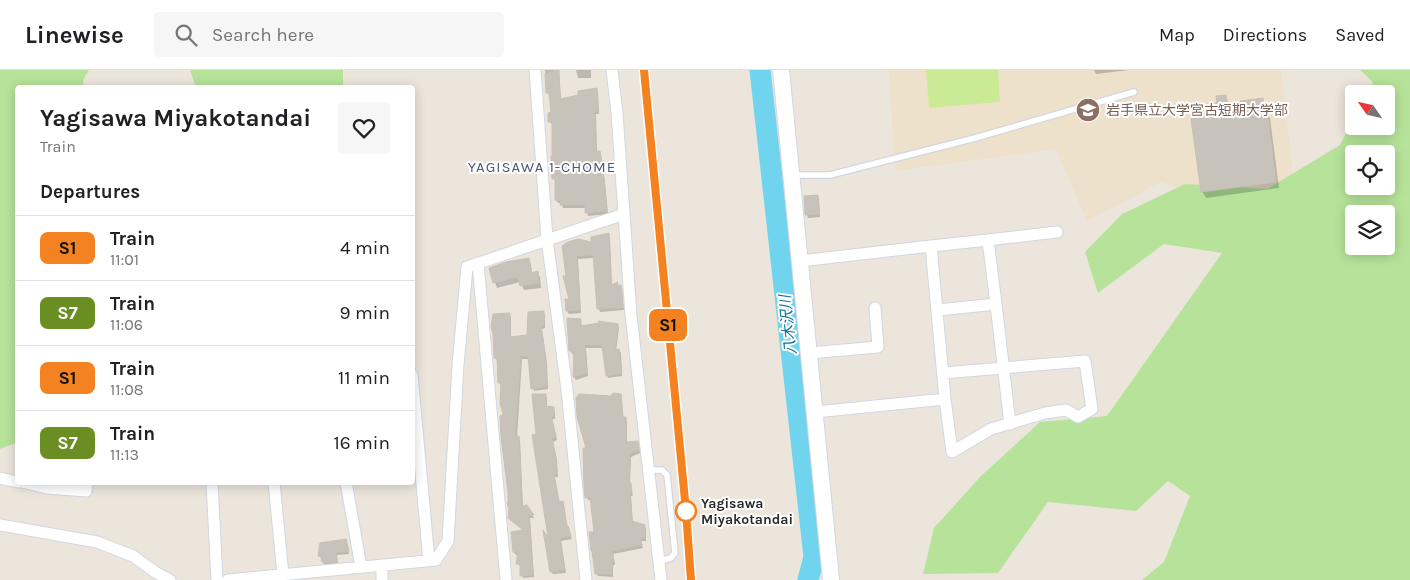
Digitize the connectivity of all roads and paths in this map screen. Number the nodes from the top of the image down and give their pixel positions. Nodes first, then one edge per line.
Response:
1 (535, 70) edge
2 (612, 70) edge
3 (781, 70) edge
4 (1134, 92) dead end
5 (791, 174) junction
6 (624, 214) junction
7 (1057, 232) dead end
8 (547, 240) junction
9 (988, 240) junction
10 (931, 246) junction
11 (800, 261) junction
12 (478, 263) junction
13 (996, 304) junction
14 (875, 308) dead end
15 (938, 310) junction
16 (809, 353) junction
17 (1004, 368) junction
18 (943, 373) junction
19 (945, 399) junction
20 (415, 409) edge
21 (815, 412) junction
22 (1010, 424) junction
23 (649, 470) junction
24 (0, 478) edge
25 (15, 481) edge
26 (48, 485) edge
27 (87, 485) edge
28 (212, 485) edge
29 (274, 485) edge
30 (347, 485) edge
31 (0, 525) edge
32 (429, 561) junction
33 (659, 561) junction
34 (382, 565) junction
35 (361, 567) junction
36 (283, 575) junction
37 (660, 579) edge
38 (170, 580) edge
39 (217, 580) edge
40 (228, 580) edge
41 (382, 580) edge
42 (506, 580) edge
43 (586, 580) edge
44 (831, 580) edge

1 - 8 street
2 - 6 street
3 - 5 street
4 - 5 lane
5 - 11 street
6 - 8 street
6 - 23 street
7 - 9 street
8 - 12 street
8 - 43 street
9 - 10 street
9 - 13 street
10 - 11 street
10 - 15 street
11 - 16 street
12 - 32 street
12 - 42 street
13 - 15 street
13 - 17 street
14 - 16 street
15 - 18 street
16 - 21 street
17 - 18 street
17 - 22 street
17 - 22 street
18 - 19 street
19 - 21 street
19 - 22 street
20 - 32 street
21 - 44 street
23 - 33 street
23 - 33 lane
24 - 25 street
26 - 27 street
28 - 39 street
29 - 36 street
30 - 35 street
31 - 38 street
32 - 34 street
33 - 37 street
34 - 35 street
34 - 41 street
35 - 36 street
36 - 40 street

